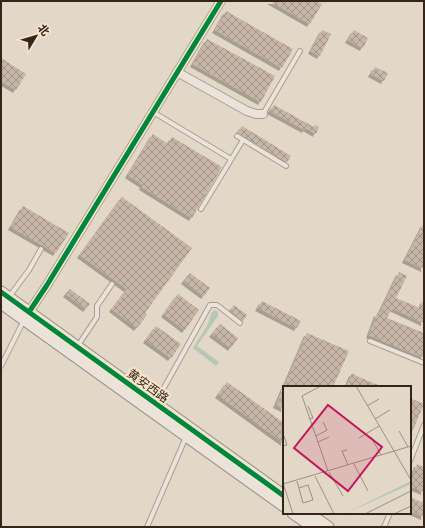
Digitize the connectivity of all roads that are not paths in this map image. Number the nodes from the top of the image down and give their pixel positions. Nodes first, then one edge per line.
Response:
1 (221, 1) edge
2 (300, 51) dead end
3 (177, 72) junction
4 (153, 111) junction
5 (263, 114) joint
6 (237, 136) dead end
7 (243, 140) junction
8 (231, 159) junction
9 (286, 166) dead end
10 (201, 208) dead end
11 (40, 249) dead end
12 (112, 284) dead end
13 (3, 298) edge
14 (27, 316) junction
15 (240, 323) dead end
16 (370, 341) dead end
17 (77, 347) junction
18 (424, 363) edge
19 (1, 366) edge
20 (155, 403) junction
21 (424, 425) edge
22 (186, 436) junction
23 (411, 458) edge
24 (283, 495) edge
25 (283, 505) edge
26 (294, 514) edge
27 (309, 514) edge
28 (390, 514) edge
29 (147, 527) edge
30 (313, 527) edge
31 (328, 527) edge
32 (384, 527) edge

1 - 3 street
2 - 5 lane
3 - 4 street
3 - 5 street
4 - 8 lane
4 - 14 street
6 - 7 lane
7 - 8 lane
7 - 9 lane
8 - 10 lane
11 - 13 lane
12 - 17 lane
13 - 14 street, 黄安西路
14 - 17 street, 黄安西路
14 - 19 lane
14 - 22 street, 黄安西路
15 - 20 lane
16 - 18 lane
17 - 20 street, 黄安西路
20 - 24 street, 黄安西路
21 - 23 lane
22 - 25 street, 黄安西路
22 - 29 lane
26 - 30 street
27 - 31 street
28 - 32 lane

